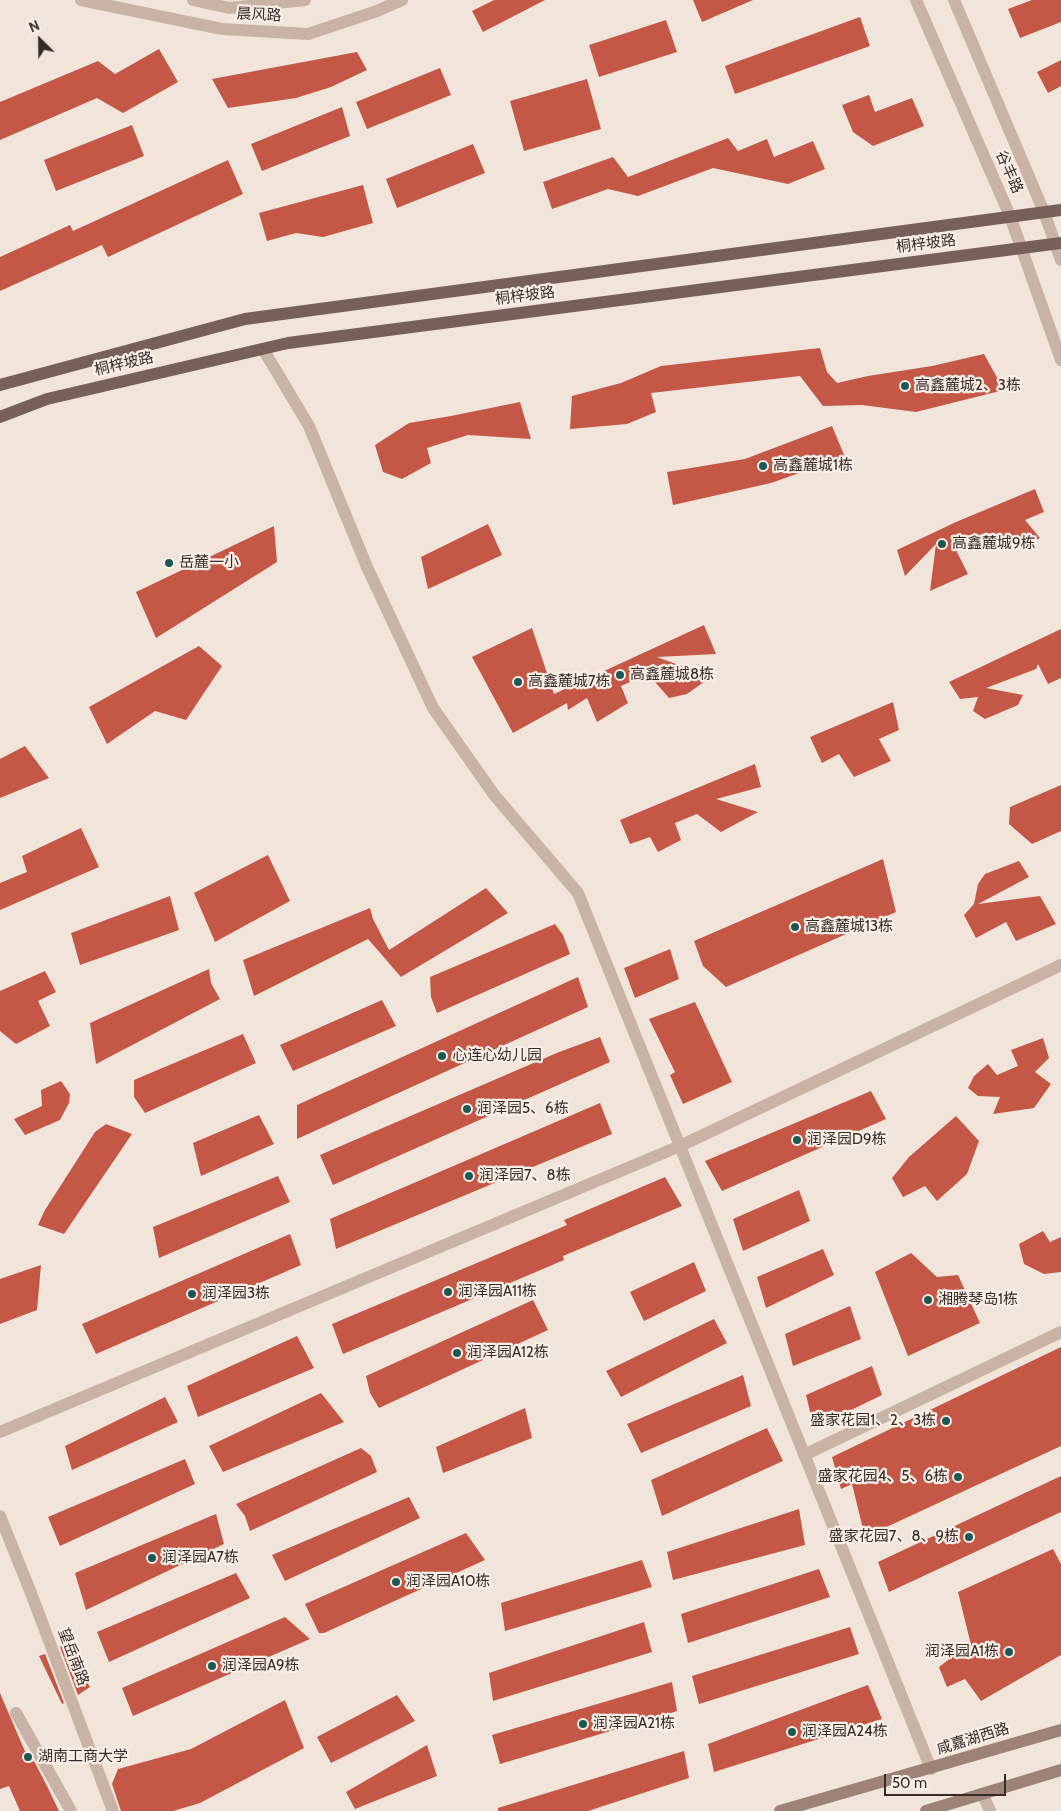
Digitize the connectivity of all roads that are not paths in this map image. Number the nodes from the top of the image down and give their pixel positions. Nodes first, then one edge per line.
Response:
1 (81, 0) edge
2 (193, 0) edge
3 (305, 0) edge
4 (402, 0) edge
5 (916, 0) edge
6 (954, 0) edge
7 (1061, 210) edge
8 (1044, 212) junction
9 (1010, 216) junction
10 (1058, 243) edge
11 (1021, 248) junction
12 (1061, 260) edge
13 (263, 349) junction
14 (1061, 360) edge
15 (0, 385) edge
16 (0, 417) edge
17 (1061, 965) edge
18 (680, 1146) junction
19 (1061, 1332) edge
20 (0, 1432) edge
21 (804, 1455) junction
22 (0, 1516) edge
23 (16, 1713) dead end
24 (1061, 1730) edge
25 (930, 1768) junction
26 (1061, 1770) edge
27 (983, 1795) junction
28 (71, 1811) edge
29 (113, 1811) edge
30 (780, 1811) edge
31 (926, 1811) edge
32 (990, 1811) edge

1 - 4 street, 晨风路
2 - 3 street, 晨风路
5 - 9 street, 谷丰路
6 - 8 street, 谷丰路
7 - 8 main road, 桐梓坡路
8 - 9 main road, 桐梓坡路
8 - 10 street, 谷丰路
9 - 11 street, 谷丰路
9 - 15 main road, 桐梓坡路
10 - 11 main road, 桐梓坡路
10 - 12 street, 谷丰路
11 - 13 main road, 桐梓坡路
11 - 14 street, 谷丰路
13 - 16 main road, 桐梓坡路
13 - 18 street
17 - 18 street
18 - 20 street
18 - 21 street
19 - 21 street
21 - 25 street
22 - 29 street, 望岳南路
23 - 28 street
24 - 25 main road, 咸嘉湖西路
25 - 30 main road, 咸嘉湖西路
26 - 27 main road
27 - 31 main road
27 - 32 street

